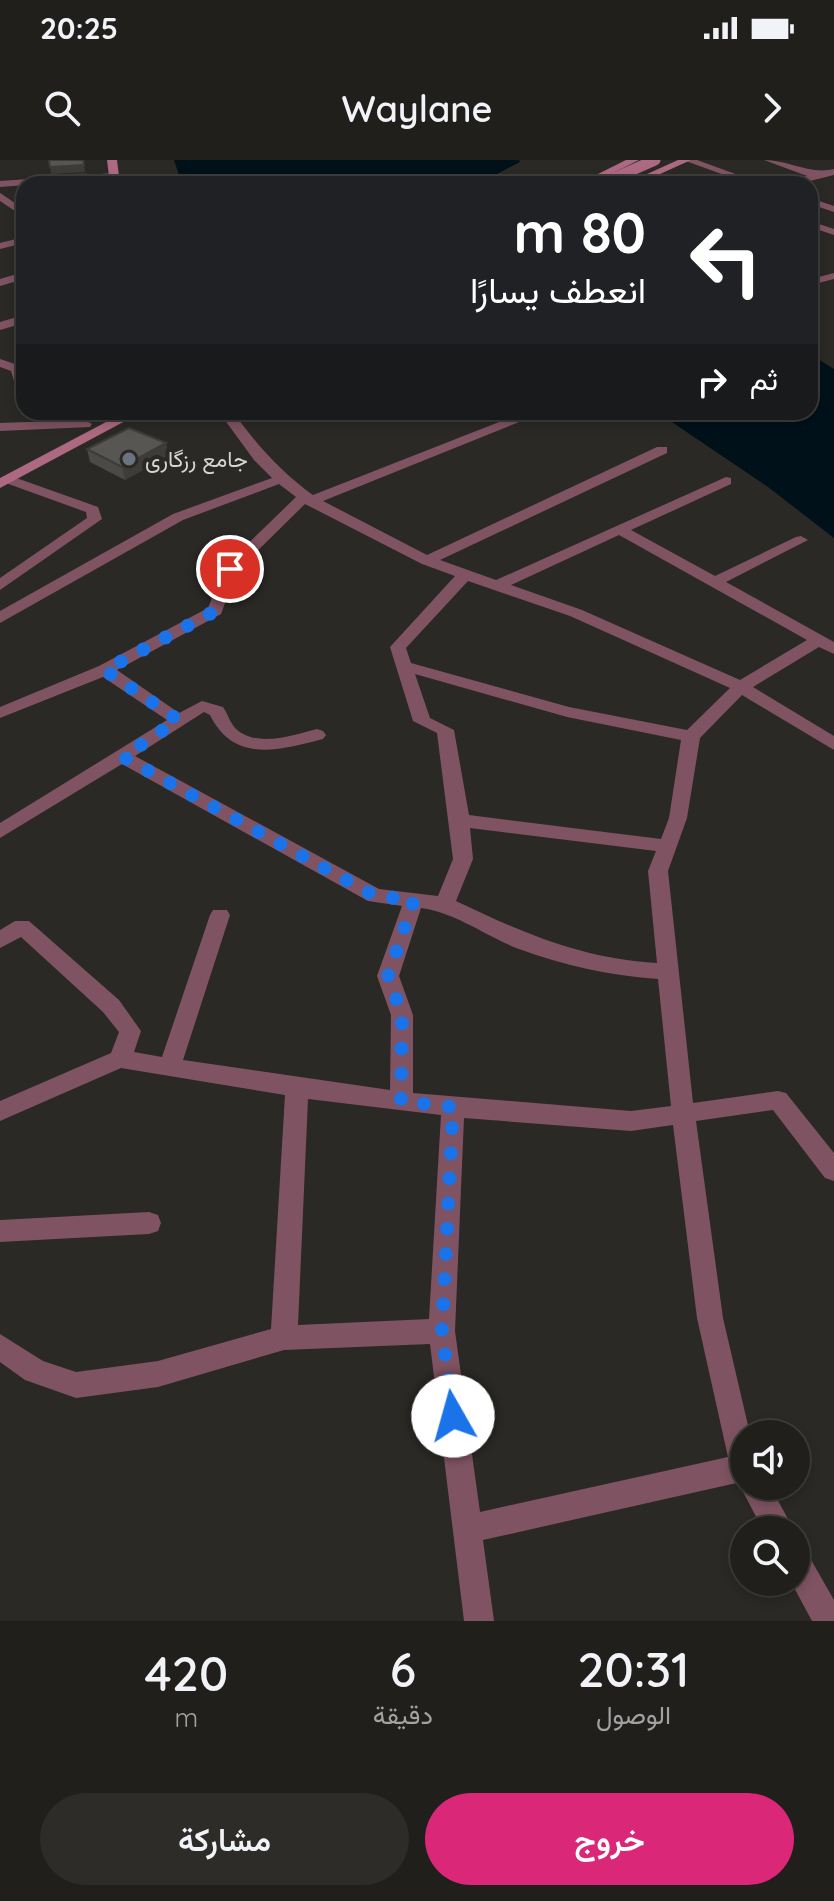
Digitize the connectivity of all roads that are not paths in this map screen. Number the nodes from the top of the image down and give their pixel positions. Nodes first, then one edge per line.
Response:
1 (634, 160) edge
2 (655, 160) edge
3 (667, 160) edge
4 (687, 160) edge
5 (769, 160) edge
6 (601, 164) dead end
7 (614, 168) junction
8 (834, 172) edge
9 (815, 175) junction
10 (599, 176) edge
11 (619, 176) edge
12 (632, 176) edge
13 (651, 176) edge
14 (734, 176) edge
15 (812, 176) edge
16 (92, 420) edge
17 (118, 420) edge
18 (232, 420) edge
19 (516, 420) edge
20 (85, 424) junction
21 (0, 427) edge
22 (662, 450) dead end
23 (3, 478) edge
24 (281, 479) junction
25 (726, 481) dead end
26 (308, 499) junction
27 (619, 529) junction
28 (801, 540) dead end
29 (427, 561) junction
30 (464, 576) junction
31 (717, 581) junction
32 (0, 585) edge
33 (496, 586) junction
34 (0, 618) edge
35 (827, 644) edge
36 (405, 666) junction
37 (105, 670) junction
38 (741, 687) junction
39 (0, 713) edge
40 (178, 720) junction
41 (317, 735) dead end
42 (691, 736) junction
43 (834, 744) edge
44 (123, 757) junction
45 (460, 820) junction
46 (0, 832) edge
47 (666, 846) junction
48 (414, 900) junction
49 (445, 904) junction
50 (220, 915) dead end
51 (0, 940) edge
52 (668, 972) junction
53 (120, 1059) junction
54 (170, 1067) junction
55 (297, 1088) junction
56 (401, 1101) junction
57 (453, 1107) junction
58 (0, 1111) edge
59 (683, 1115) junction
60 (834, 1171) edge
61 (149, 1223) dead end
62 (0, 1231) edge
63 (442, 1331) junction
64 (284, 1338) junction
65 (0, 1346) edge
66 (733, 1420) edge
67 (730, 1470) edge
68 (467, 1529) junction
69 (810, 1586) edge
70 (479, 1621) edge
71 (829, 1621) edge

1 - 7 main road
2 - 11 main road, bridge
3 - 12 main road, bridge
4 - 13 main road
4 - 14 street
5 - 9 street
6 - 7 main road
7 - 10 main road
8 - 9 street
9 - 15 street
16 - 20 main road
17 - 23 main road
18 - 24 street
19 - 26 street
20 - 21 street
20 - 23 main road
22 - 29 street
23 - 32 street
24 - 26 street
24 - 34 street
25 - 27 street
26 - 29 street
26 - 37 street
27 - 31 street
27 - 33 street
28 - 31 street
29 - 30 street
30 - 33 street
30 - 36 street
31 - 35 street
33 - 38 street
35 - 38 street
36 - 42 street
36 - 45 street
37 - 39 street
37 - 40 street
38 - 42 street
38 - 43 street
40 - 41 street
40 - 44 street
42 - 47 street
44 - 46 street
44 - 48 street
45 - 47 street
45 - 49 street
47 - 52 street
48 - 49 street
48 - 56 street
49 - 52 street
50 - 54 street
51 - 53 street
52 - 59 street
53 - 54 street
53 - 58 street
54 - 55 street
55 - 56 street
55 - 64 street
56 - 57 street
57 - 59 street
57 - 63 street
59 - 60 street
59 - 66 street
61 - 62 street
63 - 64 street
63 - 68 street
64 - 65 street
67 - 68 street
68 - 70 street
69 - 71 street

